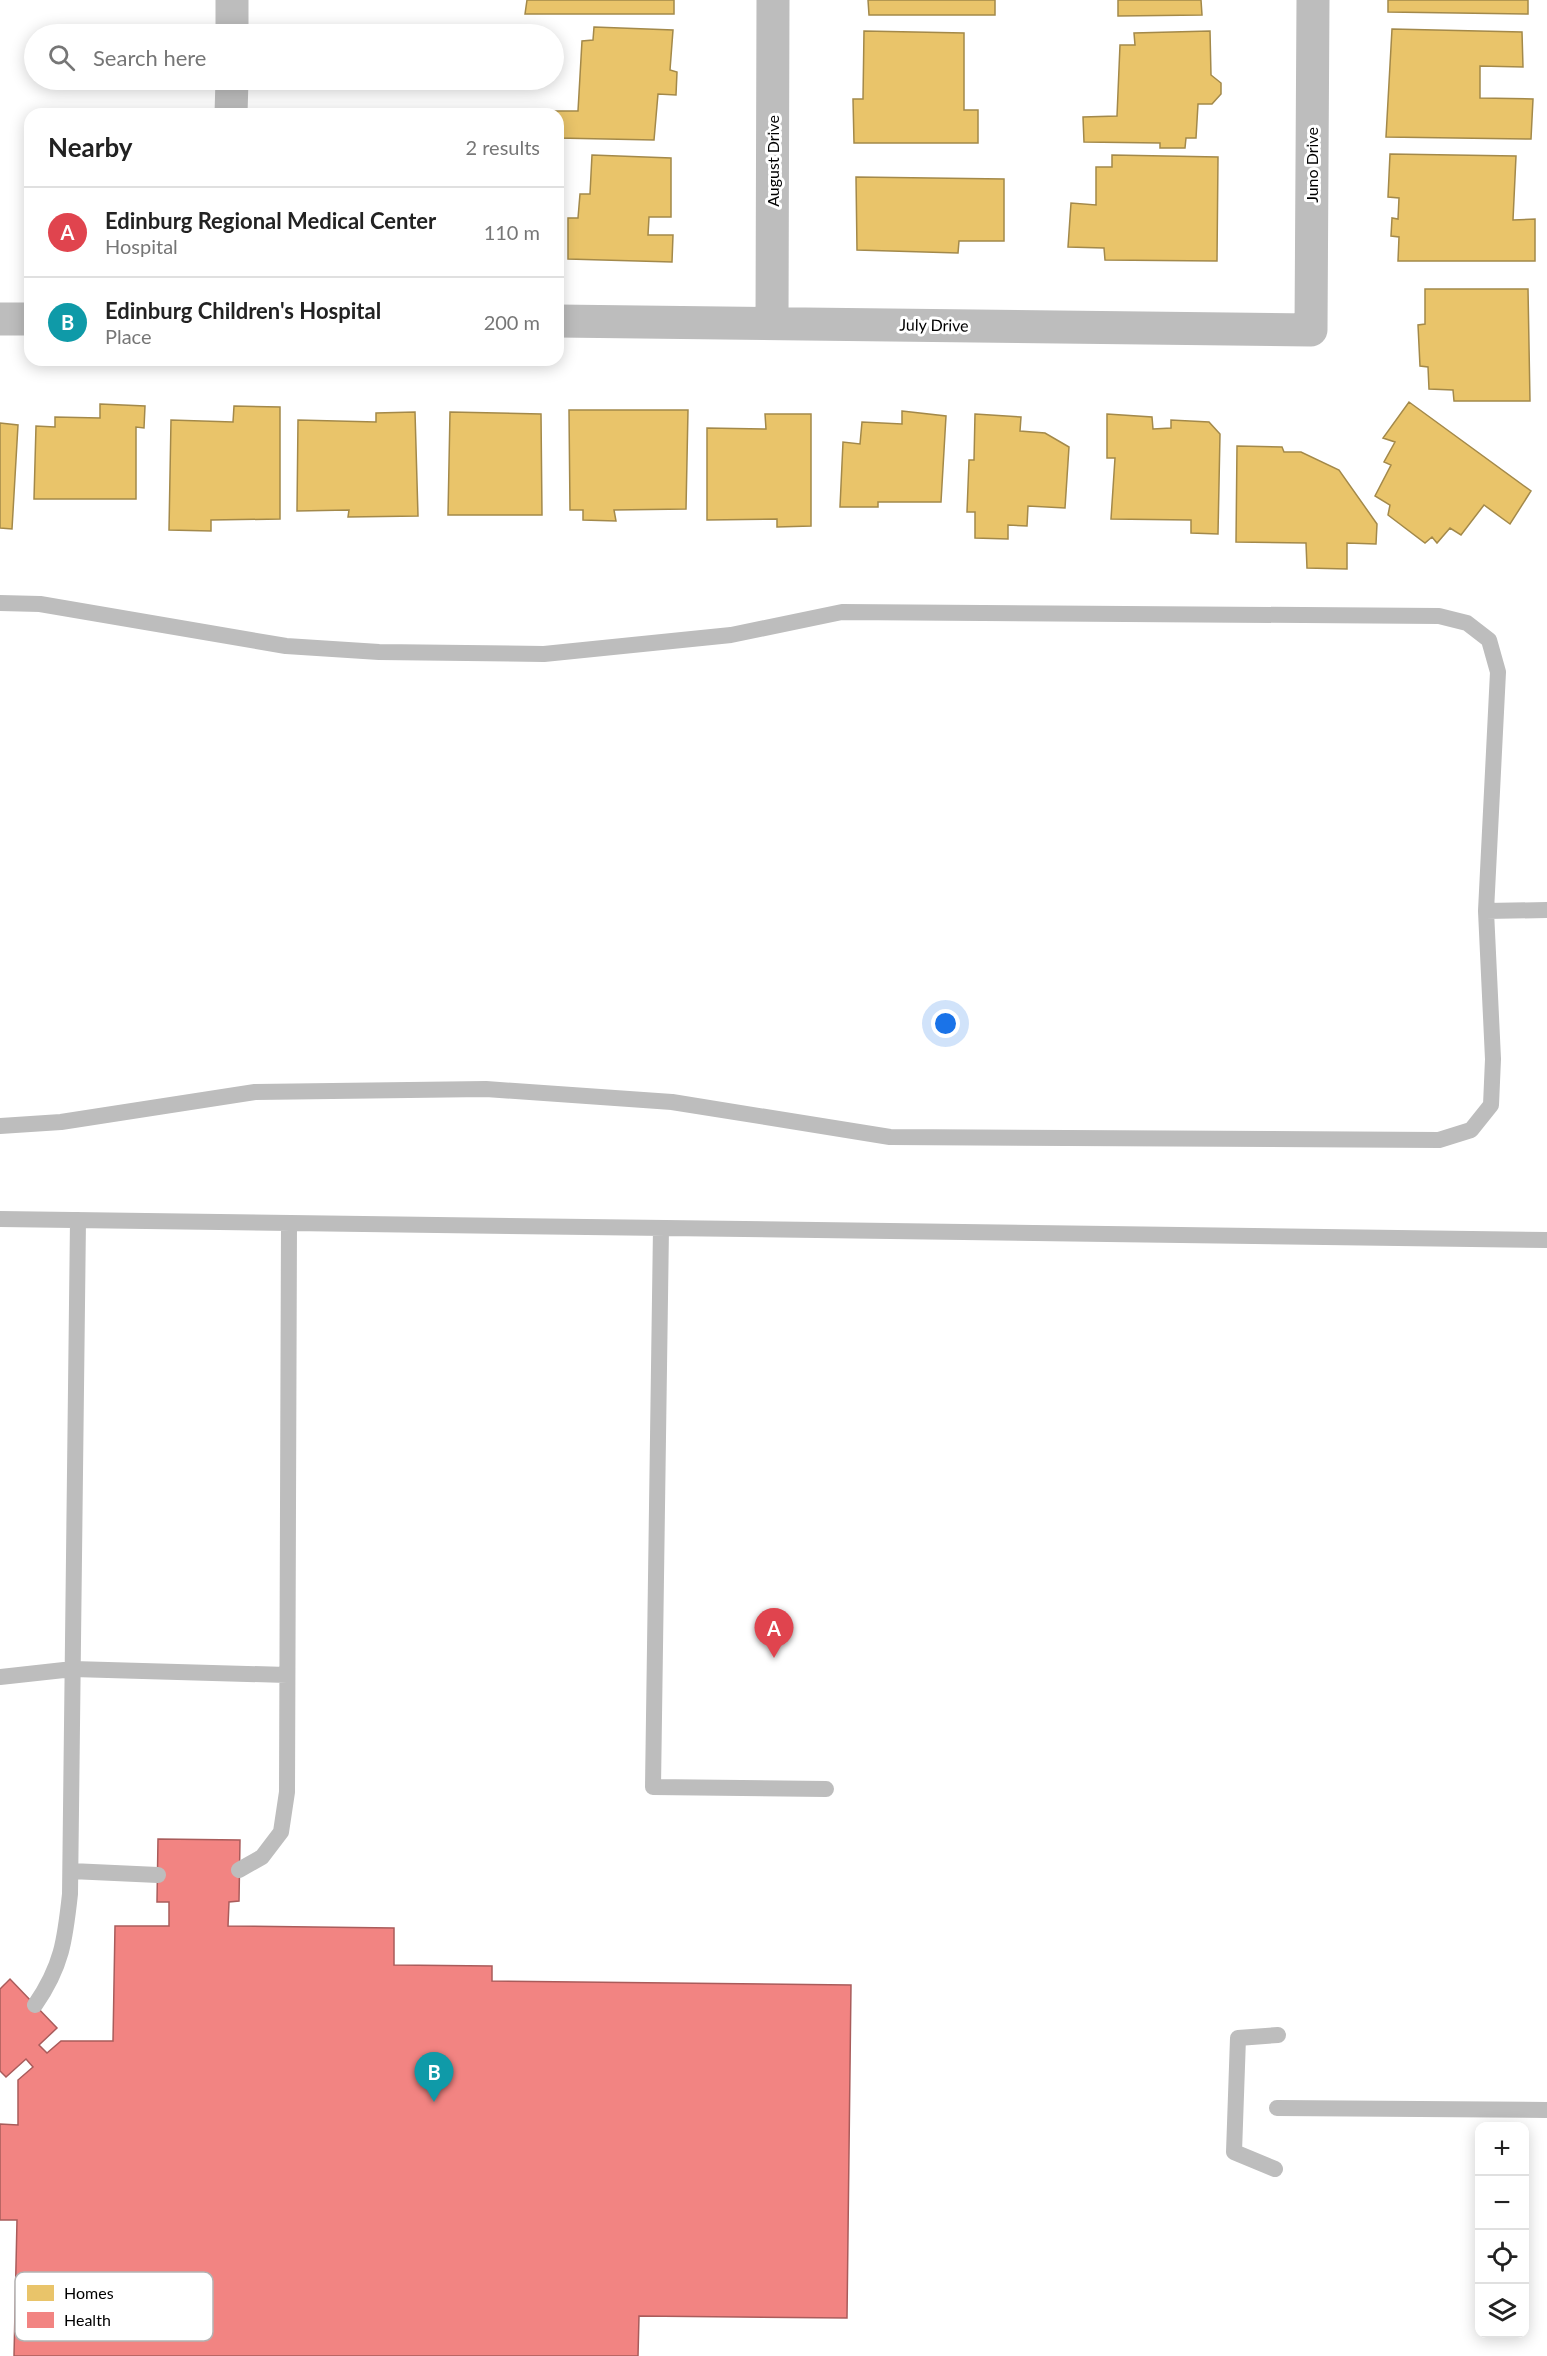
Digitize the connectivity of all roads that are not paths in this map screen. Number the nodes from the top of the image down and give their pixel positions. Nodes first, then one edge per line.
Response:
1 (232, 0) edge
2 (773, 0) edge
3 (1313, 0) edge
4 (232, 24) edge
5 (232, 90) edge
6 (231, 108) edge
7 (0, 319) edge
8 (24, 319) edge
9 (564, 321) edge
10 (772, 323) junction
11 (1311, 330) joint
12 (0, 603) edge
13 (1547, 910) edge
14 (1486, 911) junction
15 (0, 1126) edge
16 (0, 1219) edge
17 (78, 1220) junction
18 (289, 1223) junction
19 (661, 1228) junction
20 (1547, 1240) edge
21 (73, 1669) junction
22 (287, 1675) junction
23 (0, 1677) edge
24 (826, 1789) dead end
25 (239, 1870) dead end
26 (71, 1871) junction
27 (158, 1875) dead end
28 (35, 2005) dead end
29 (1278, 2035) dead end
30 (1277, 2108) dead end
31 (1547, 2110) edge
32 (1275, 2169) dead end

1 - 4 street
2 - 10 street, August Drive
3 - 11 street, Juno Drive
5 - 6 street
7 - 8 street
9 - 10 street, July Drive
10 - 11 street, July Drive
12 - 14 lane
13 - 14 lane
14 - 15 lane
16 - 17 lane
17 - 18 lane
17 - 21 lane
18 - 19 lane
18 - 22 lane
19 - 20 lane
19 - 24 lane
21 - 22 lane
21 - 23 lane
21 - 26 lane
22 - 25 lane
26 - 27 lane
26 - 28 lane
29 - 32 lane
30 - 31 lane

